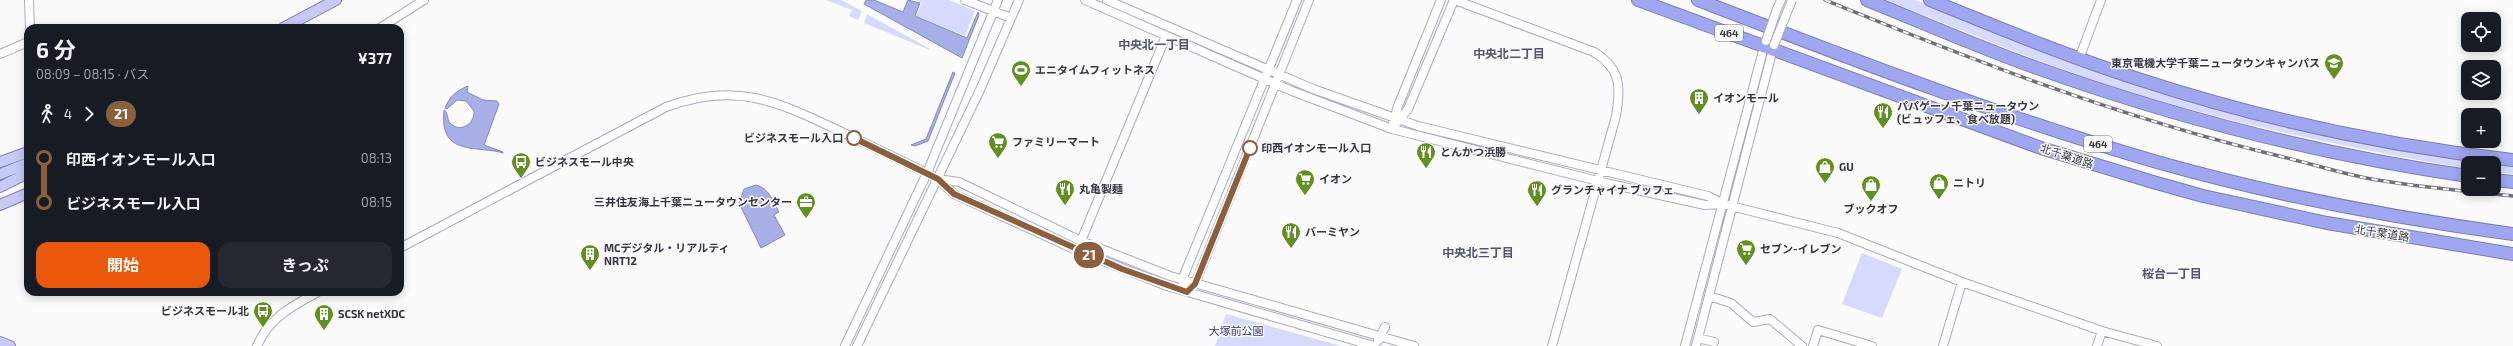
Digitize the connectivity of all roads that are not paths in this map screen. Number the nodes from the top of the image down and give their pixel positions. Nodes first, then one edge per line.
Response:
1 (28, 0) edge
2 (336, 0) edge
3 (424, 0) edge
4 (965, 0) edge
5 (998, 0) edge
6 (1019, 0) edge
7 (1085, 0) edge
8 (1107, 0) edge
9 (1297, 0) edge
10 (1309, 0) edge
11 (1441, 0) edge
12 (1454, 0) edge
13 (1638, 0) edge
14 (1698, 0) edge
15 (1781, 0) edge
16 (1792, 0) edge
17 (1868, 0) edge
18 (1930, 0) edge
19 (2101, 0) edge
20 (325, 6) junction
21 (994, 12) junction
22 (1011, 18) junction
23 (30, 24) edge
24 (291, 24) edge
25 (300, 24) edge
26 (386, 24) edge
27 (1166, 36) junction
28 (24, 44) edge
29 (1769, 46) junction
30 (0, 54) edge
31 (2079, 59) junction
32 (1268, 70) junction
33 (1279, 74) junction
34 (1264, 80) junction
35 (1275, 84) junction
36 (1397, 119) junction
37 (1392, 129) junction
38 (24, 153) edge
39 (2513, 160) edge
40 (0, 162) edge
41 (24, 165) edge
42 (1601, 170) junction
43 (927, 173) junction
44 (0, 174) edge
45 (24, 175) edge
46 (2461, 175) edge
47 (938, 179) junction
48 (1597, 181) junction
49 (2501, 181) edge
50 (2513, 182) edge
51 (0, 187) edge
52 (24, 195) edge
53 (1723, 204) junction
54 (0, 205) edge
55 (1733, 206) junction
56 (2513, 234) edge
57 (1081, 241) junction
58 (404, 246) edge
59 (2513, 254) edge
60 (1182, 280) junction
61 (1962, 282) junction
62 (1195, 284) junction
63 (1187, 292) junction
64 (310, 296) edge
65 (1709, 296) junction
66 (1382, 327) dead end
67 (2102, 331) junction
68 (1380, 337) junction
69 (1698, 338) junction
70 (0, 342) edge
71 (1715, 345) edge
72 (10, 346) edge
73 (257, 346) edge
74 (845, 346) edge
75 (857, 346) edge
76 (1376, 346) edge
77 (1414, 346) edge
78 (1552, 346) edge
79 (1685, 346) edge
80 (1696, 346) edge
81 (1802, 346) edge
82 (1813, 346) edge
83 (1872, 346) edge
84 (1943, 346) edge
85 (2097, 346) edge
86 (2157, 346) edge

1 - 23 street
2 - 20 main road
3 - 26 street
4 - 21 street
5 - 21 street
6 - 22 street
7 - 27 street
8 - 32 street
9 - 32 street
10 - 33 street
11 - 36 street
12 - 36 street
12 - 42 street
13 - 29 highway, 北千葉道路 / 464
14 - 56 highway, 北千葉道路 / 464
15 - 29 street, bridge
16 - 29 street, bridge
17 - 46 highway
18 - 31 highway
19 - 31 street
20 - 24 main road
20 - 25 main road
21 - 22 street
21 - 43 street
22 - 47 street
27 - 34 street
27 - 57 street
28 - 30 street
29 - 53 street
29 - 55 street
29 - 59 highway, 北千葉道路 / 464
31 - 39 highway
32 - 33 street
32 - 34 street
33 - 35 street
33 - 36 street
34 - 35 street
34 - 60 street
35 - 37 street
35 - 62 street
36 - 37 street
36 - 42 street
37 - 48 street
38 - 40 main road
41 - 44 main road
42 - 48 street
42 - 53 street
43 - 47 street
43 - 58 street
43 - 74 street
45 - 51 main road
47 - 57 street
47 - 63 street
47 - 75 street
48 - 53 street
48 - 78 street
49 - 50 highway
52 - 54 main road
53 - 55 street
53 - 79 street
55 - 61 street
55 - 65 street
57 - 60 street
60 - 62 street
60 - 63 street
61 - 67 street
61 - 84 street
62 - 63 street
62 - 68 street
63 - 76 street
64 - 73 street
65 - 69 street
65 - 81 street
66 - 68 street
67 - 85 street
67 - 86 street
68 - 76 street
68 - 77 street
69 - 71 street
69 - 80 street
70 - 72 main road
82 - 83 street

